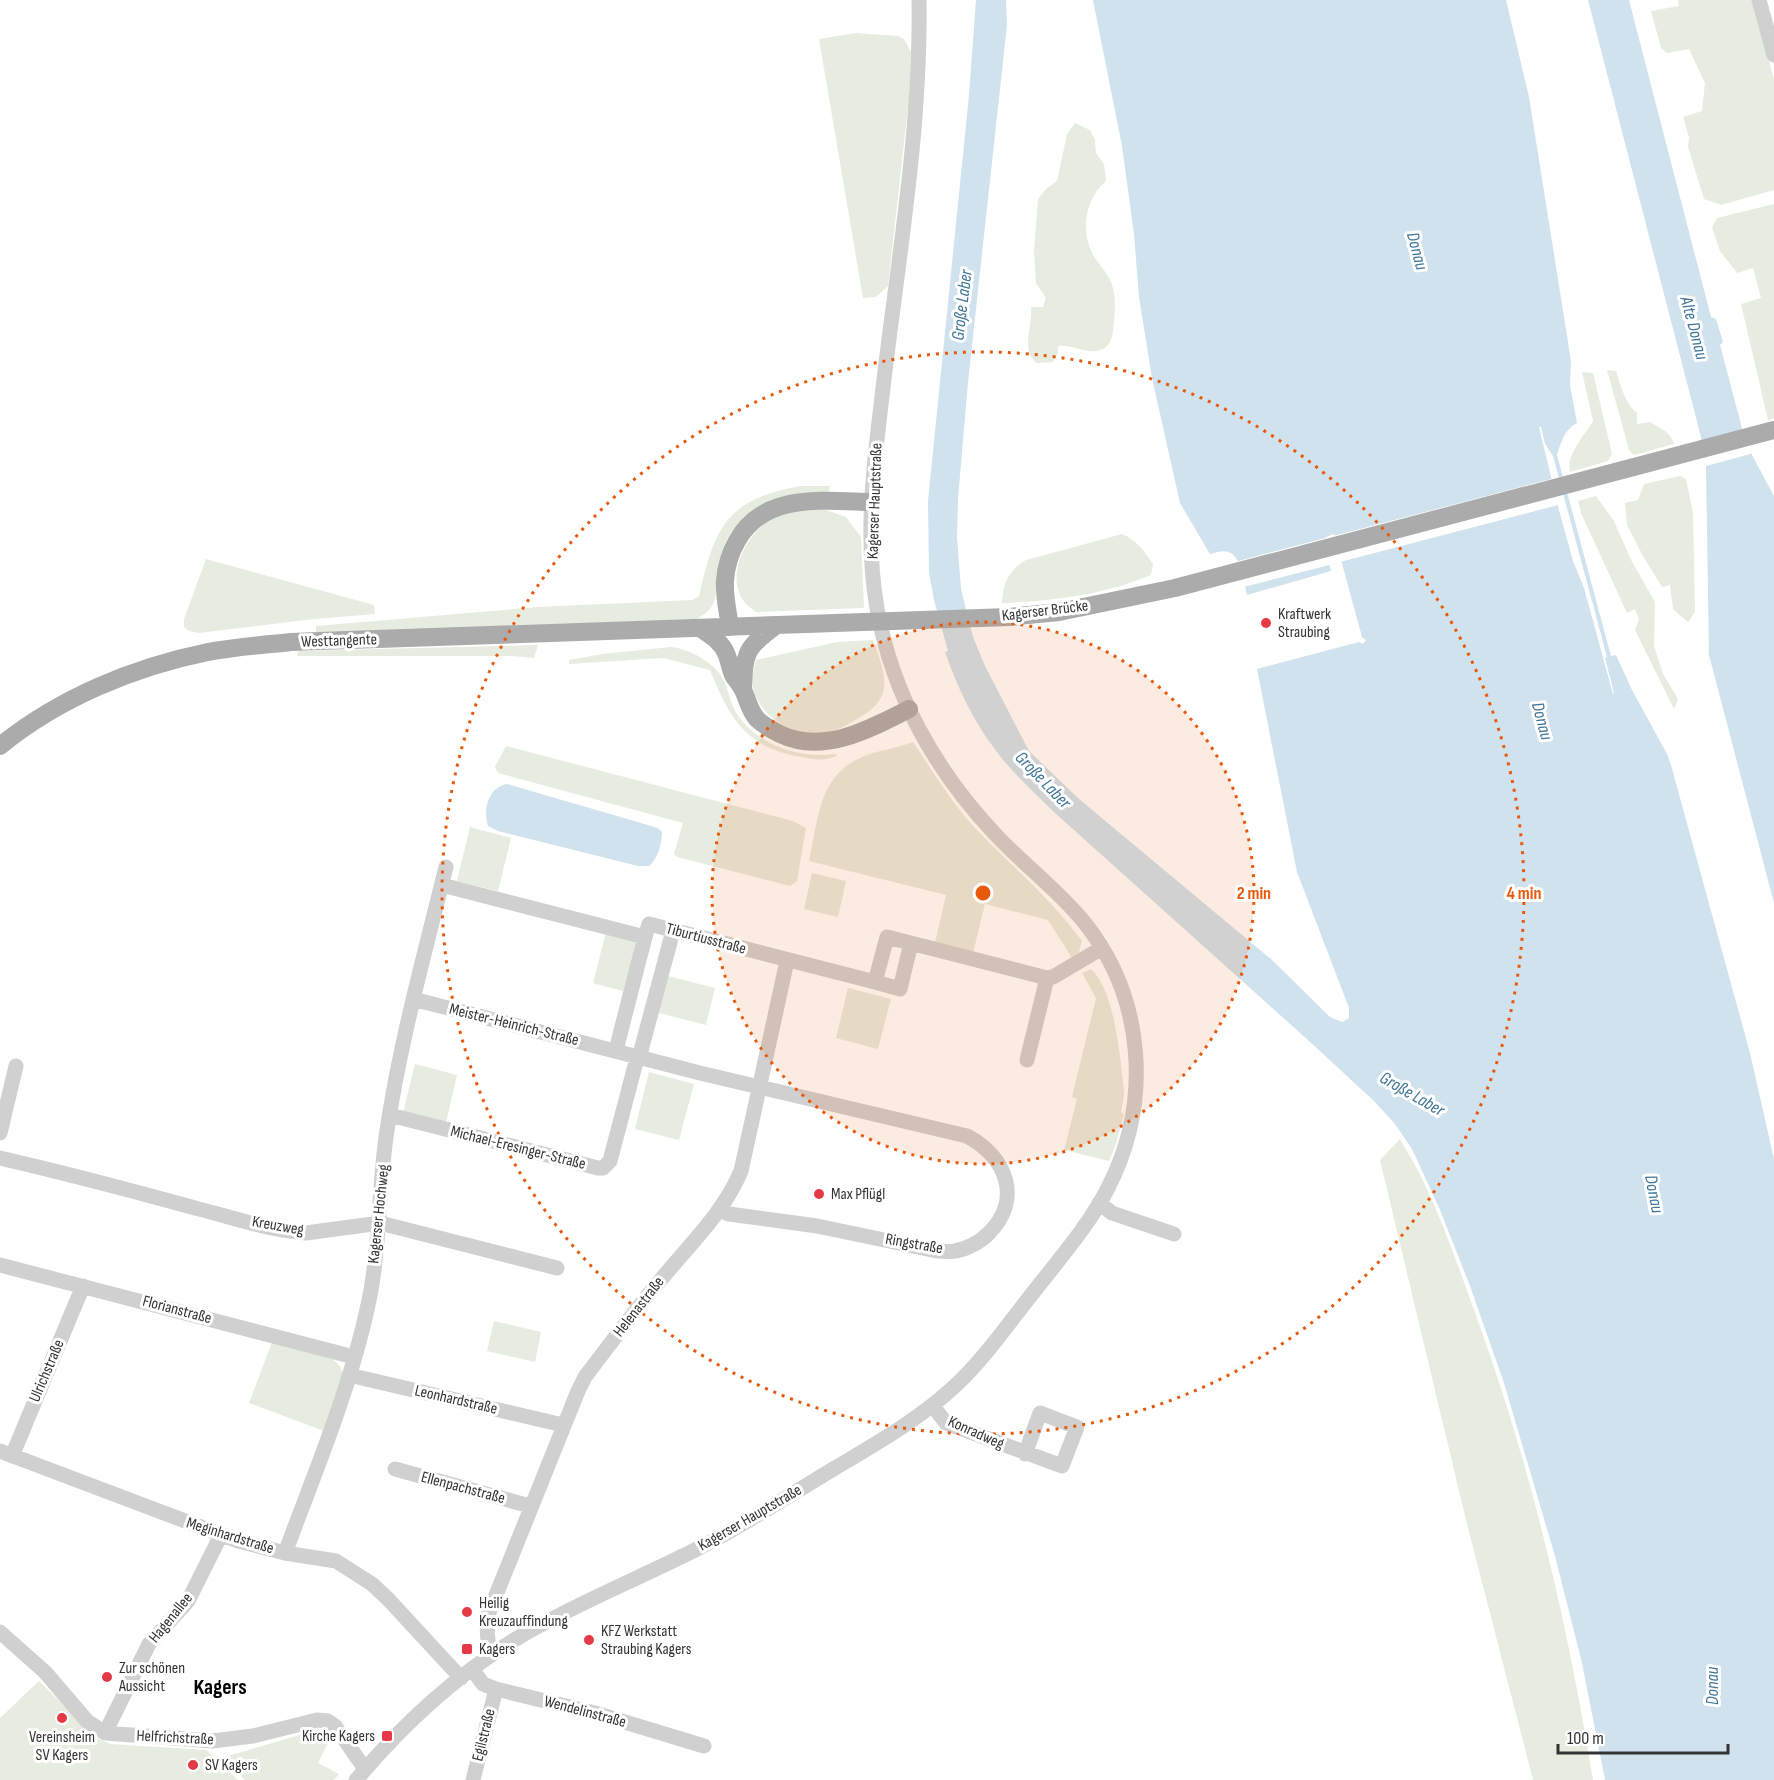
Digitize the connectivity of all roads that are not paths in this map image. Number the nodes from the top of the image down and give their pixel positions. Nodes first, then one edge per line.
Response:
1 (919, 0) edge
2 (1759, 0) edge
3 (1774, 55) edge
4 (1774, 430) edge
5 (872, 502) junction
6 (777, 625) junction
7 (730, 627) junction
8 (700, 628) junction
9 (743, 690) junction
10 (909, 709) junction
11 (0, 746) edge
12 (446, 867) dead end
13 (442, 885) junction
14 (673, 931) junction
15 (645, 937) junction
16 (911, 943) junction
17 (1102, 948) junction
18 (787, 961) junction
19 (1047, 978) junction
20 (875, 982) junction
21 (413, 999) junction
22 (616, 1050) junction
23 (638, 1058) junction
24 (1027, 1060) dead end
25 (16, 1066) dead end
26 (760, 1086) junction
27 (390, 1115) junction
28 (0, 1133) edge
29 (0, 1158) edge
30 (1100, 1203) junction
31 (719, 1210) junction
32 (380, 1223) junction
33 (1174, 1234) dead end
34 (0, 1265) edge
35 (557, 1268) dead end
36 (83, 1286) junction
37 (354, 1357) junction
38 (349, 1375) junction
39 (933, 1406) junction
40 (563, 1425) junction
41 (6, 1453) edge
42 (1025, 1454) dead end
43 (395, 1469) dead end
44 (530, 1506) junction
45 (221, 1535) junction
46 (285, 1553) junction
47 (0, 1632) edge
48 (493, 1654) junction
49 (467, 1674) junction
50 (496, 1689) junction
51 (105, 1732) junction
52 (704, 1746) dead end
53 (361, 1774) edge
54 (473, 1780) edge

1 - 5 street, Kagerser Hauptstraße
2 - 3 street
4 - 6 main road, Kagerser Brücke
5 - 7 main road
5 - 10 street, Kagerser Hauptstraße
6 - 7 main road, Westtangente
6 - 9 main road
7 - 8 main road, Westtangente
8 - 9 main road
8 - 11 main road, Westtangente
9 - 10 main road
10 - 17 street, Kagerser Hauptstraße
12 - 13 street, Kagerser Hochweg
13 - 15 street, Tiburtiusstraße
13 - 21 street, Kagerser Hochweg
14 - 15 street, Tiburtiusstraße
14 - 18 street, Tiburtiusstraße
14 - 23 street
15 - 22 street
16 - 19 street
16 - 20 street
16 - 20 street, Tiburtiusstraße
17 - 19 street
17 - 30 street, Kagerser Hauptstraße
18 - 20 street, Tiburtiusstraße
18 - 26 street, Helenastraße
19 - 24 street
21 - 22 street, Meister-Heinrich-Straße
21 - 27 street, Kagerser Hochweg
22 - 23 street, Meister-Heinrich-Straße
23 - 26 street, Meister-Heinrich-Straße
23 - 27 street, Michael-Eresinger-Straße
25 - 28 street
26 - 31 street, Helenastraße
26 - 31 street, Ringstraße
27 - 32 street, Kagerser Hochweg
29 - 32 street, Kreuzweg
30 - 33 street
30 - 39 street, Kagerser Hauptstraße
31 - 40 street, Helenastraße
32 - 35 street, Kreuzweg
32 - 37 street, Kagerser Hochweg
34 - 36 street, Florianstraße
36 - 37 street, Florianstraße
36 - 41 street, Ulrichstraße
37 - 38 street, Kagerser Hochweg
38 - 40 street, Leonhardstraße
38 - 46 street, Kagerser Hochweg
39 - 42 street, Konradweg
39 - 48 street, Kagerser Hauptstraße
40 - 44 street, Helenastraße
41 - 45 street, Meginhardstraße
43 - 44 street, Ellenpachstraße
44 - 48 street, Helenastraße
45 - 46 street, Meginhardstraße
45 - 51 street, Hagenallee
46 - 49 street, Meginhardstraße
47 - 51 street
48 - 49 street, Kagerser Hauptstraße
49 - 50 street, Wendelinstraße
49 - 53 street, Kagerser Hauptstraße
50 - 52 street, Wendelinstraße
50 - 54 street, Egilstraße
51 - 53 street, Helfrichstraße

